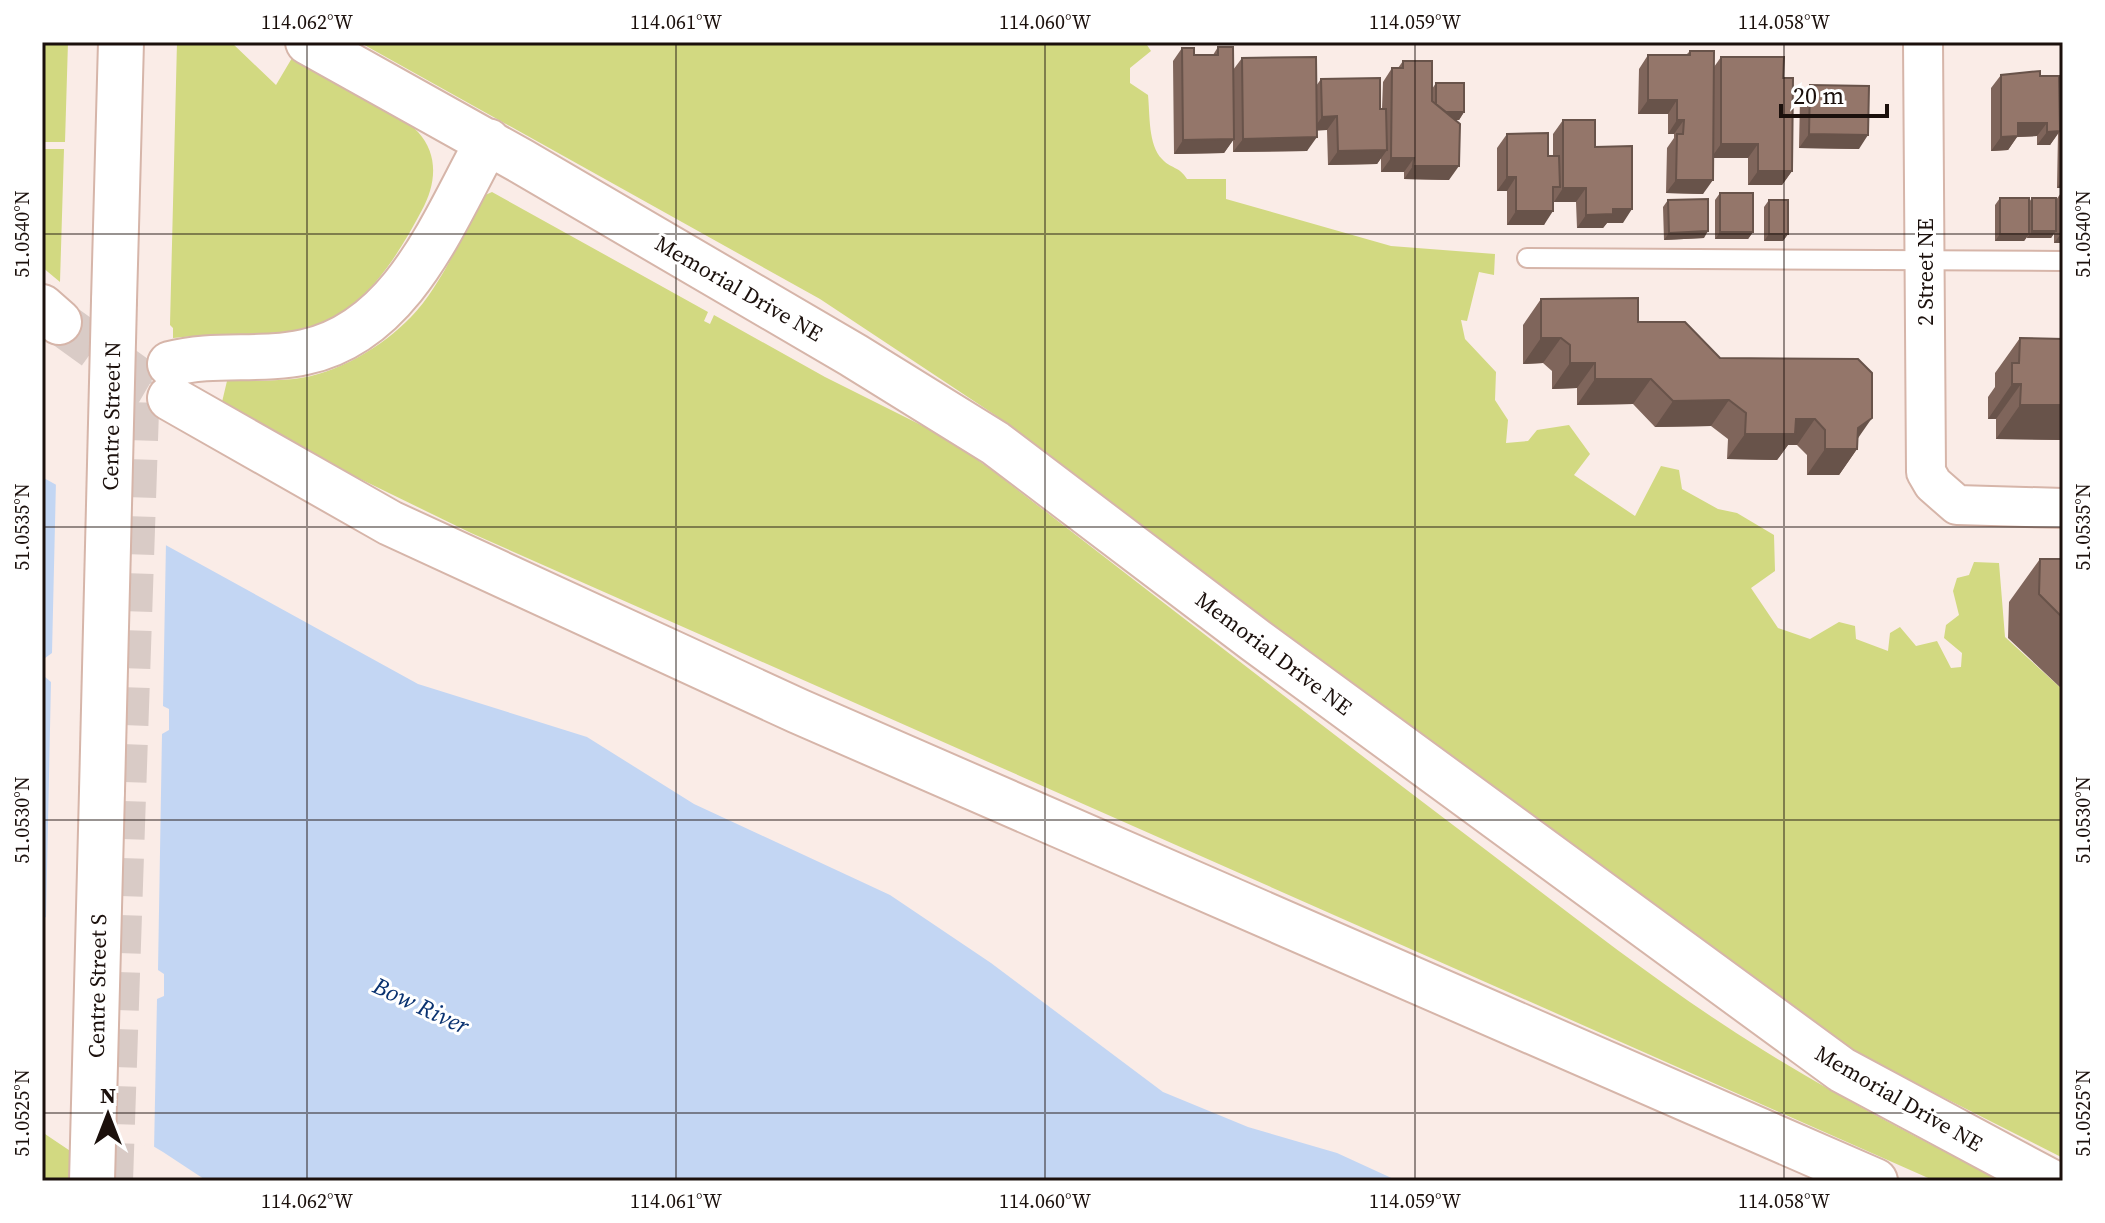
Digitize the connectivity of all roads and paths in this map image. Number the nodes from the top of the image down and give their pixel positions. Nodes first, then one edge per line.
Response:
1 (121, 42) edge
2 (308, 42) edge
3 (1923, 42) edge
4 (488, 141) junction
5 (1527, 258) dead end
6 (1925, 261) junction
7 (2063, 261) edge
8 (2063, 508) edge
9 (102, 791) joint
10 (92, 1181) edge
11 (1875, 1181) edge
12 (2049, 1181) edge

1 - 9 main road, Centre Street N, bridge
2 - 4 main road, Memorial Drive NE
3 - 6 street, 2 Street NE
4 - 11 main road
4 - 12 main road, Memorial Drive NE
5 - 6 lane
6 - 7 lane
6 - 8 street, 2 Street NE
9 - 10 main road, Centre Street S

